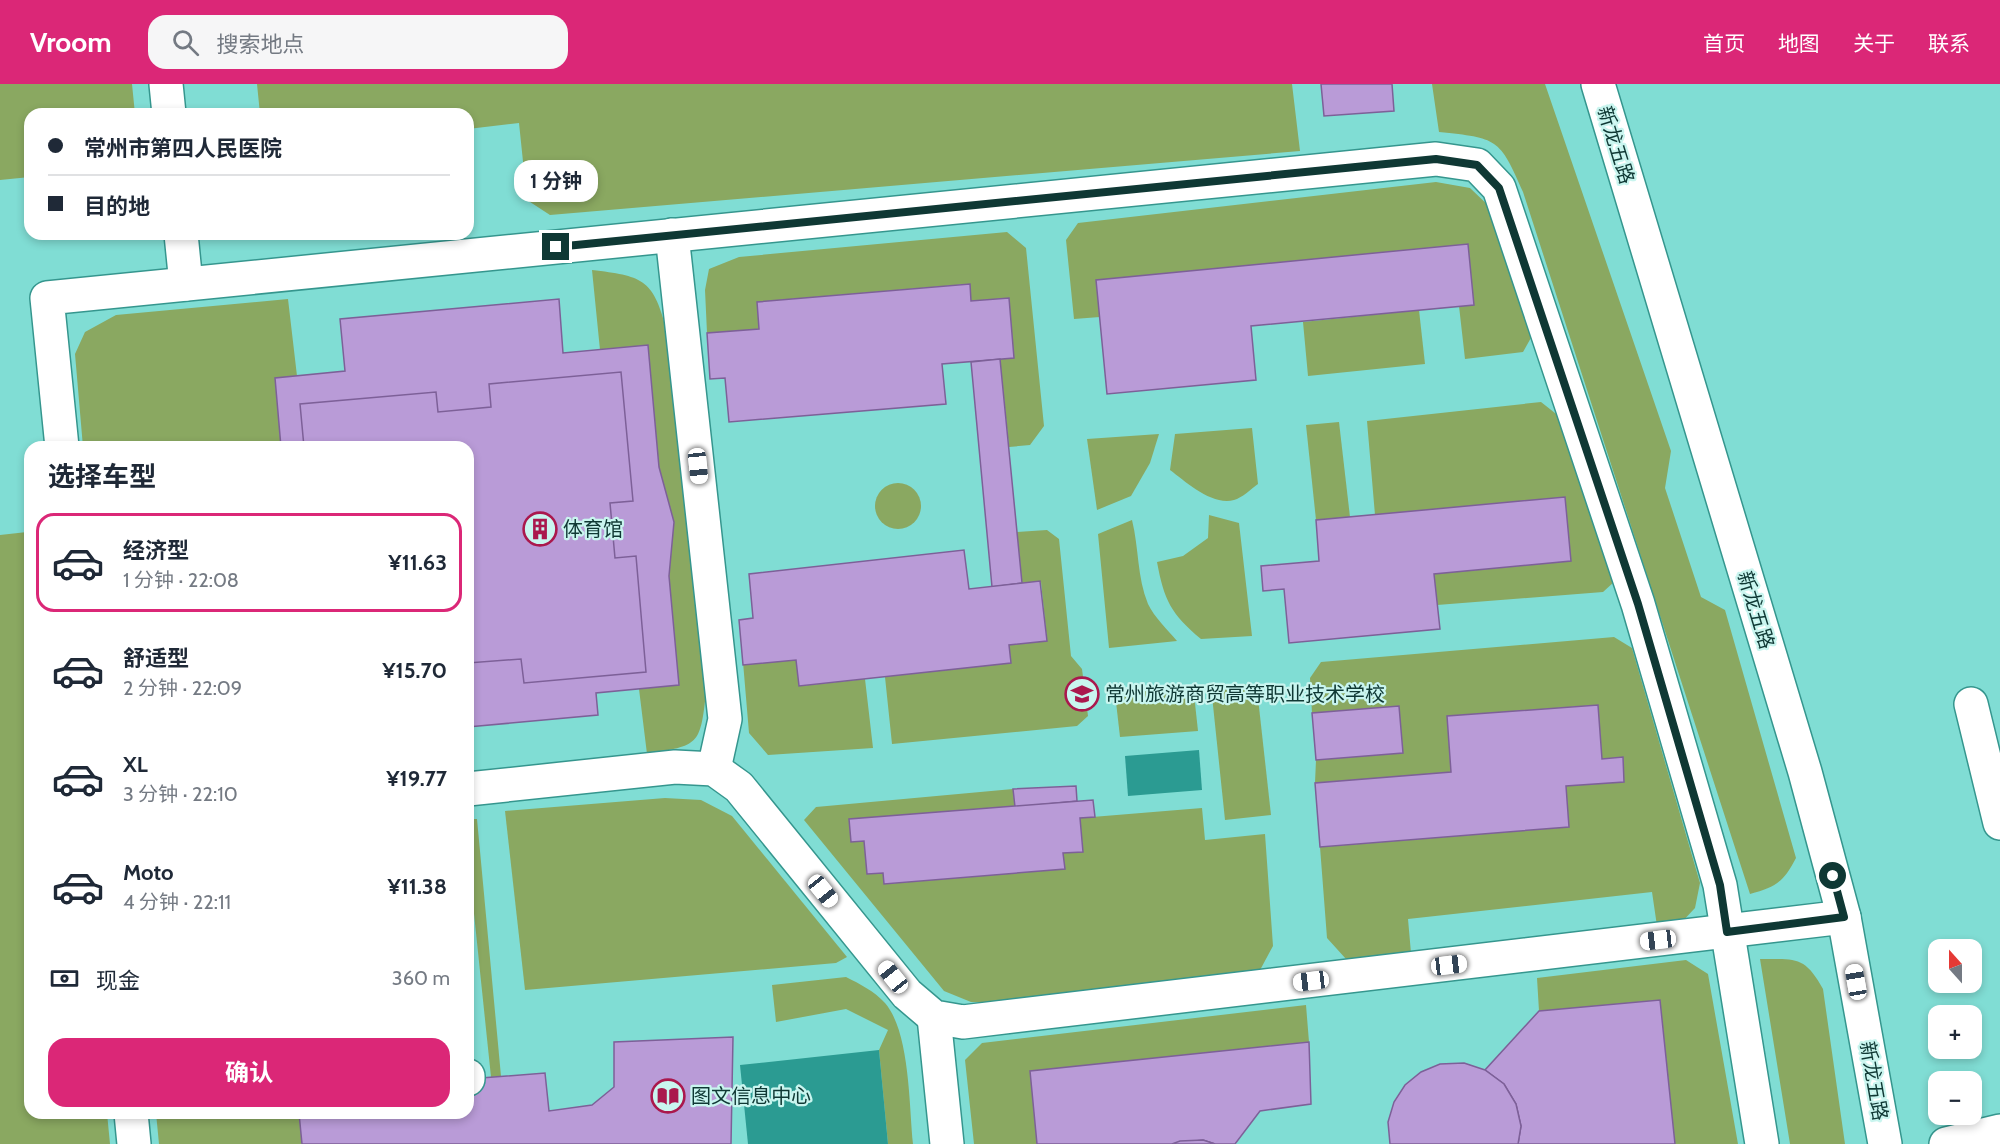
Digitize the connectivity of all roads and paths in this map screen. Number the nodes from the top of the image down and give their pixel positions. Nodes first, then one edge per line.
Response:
1 (166, 84) edge
2 (1598, 84) edge
3 (168, 108) edge
4 (672, 235) junction
5 (182, 240) edge
6 (186, 284) junction
7 (61, 441) edge
8 (1971, 704) dead end
9 (1990, 744) edge
10 (714, 769) junction
11 (474, 788) edge
12 (2000, 823) edge
13 (1844, 917) junction
14 (1727, 932) junction
15 (934, 1017) junction
16 (132, 1119) edge
17 (2000, 1131) edge
18 (134, 1144) edge
19 (947, 1144) edge
20 (1762, 1144) edge
21 (1884, 1144) edge
22 (1946, 1144) edge

1 - 3 street
2 - 13 street, 新龙五路
4 - 6 street
4 - 10 street
4 - 14 street
5 - 6 street
6 - 7 street
8 - 9 street
9 - 12 street
10 - 11 street
10 - 15 street
13 - 14 street
13 - 21 street, 新龙五路
14 - 15 street
14 - 20 street
15 - 19 street
16 - 18 street
17 - 22 street

